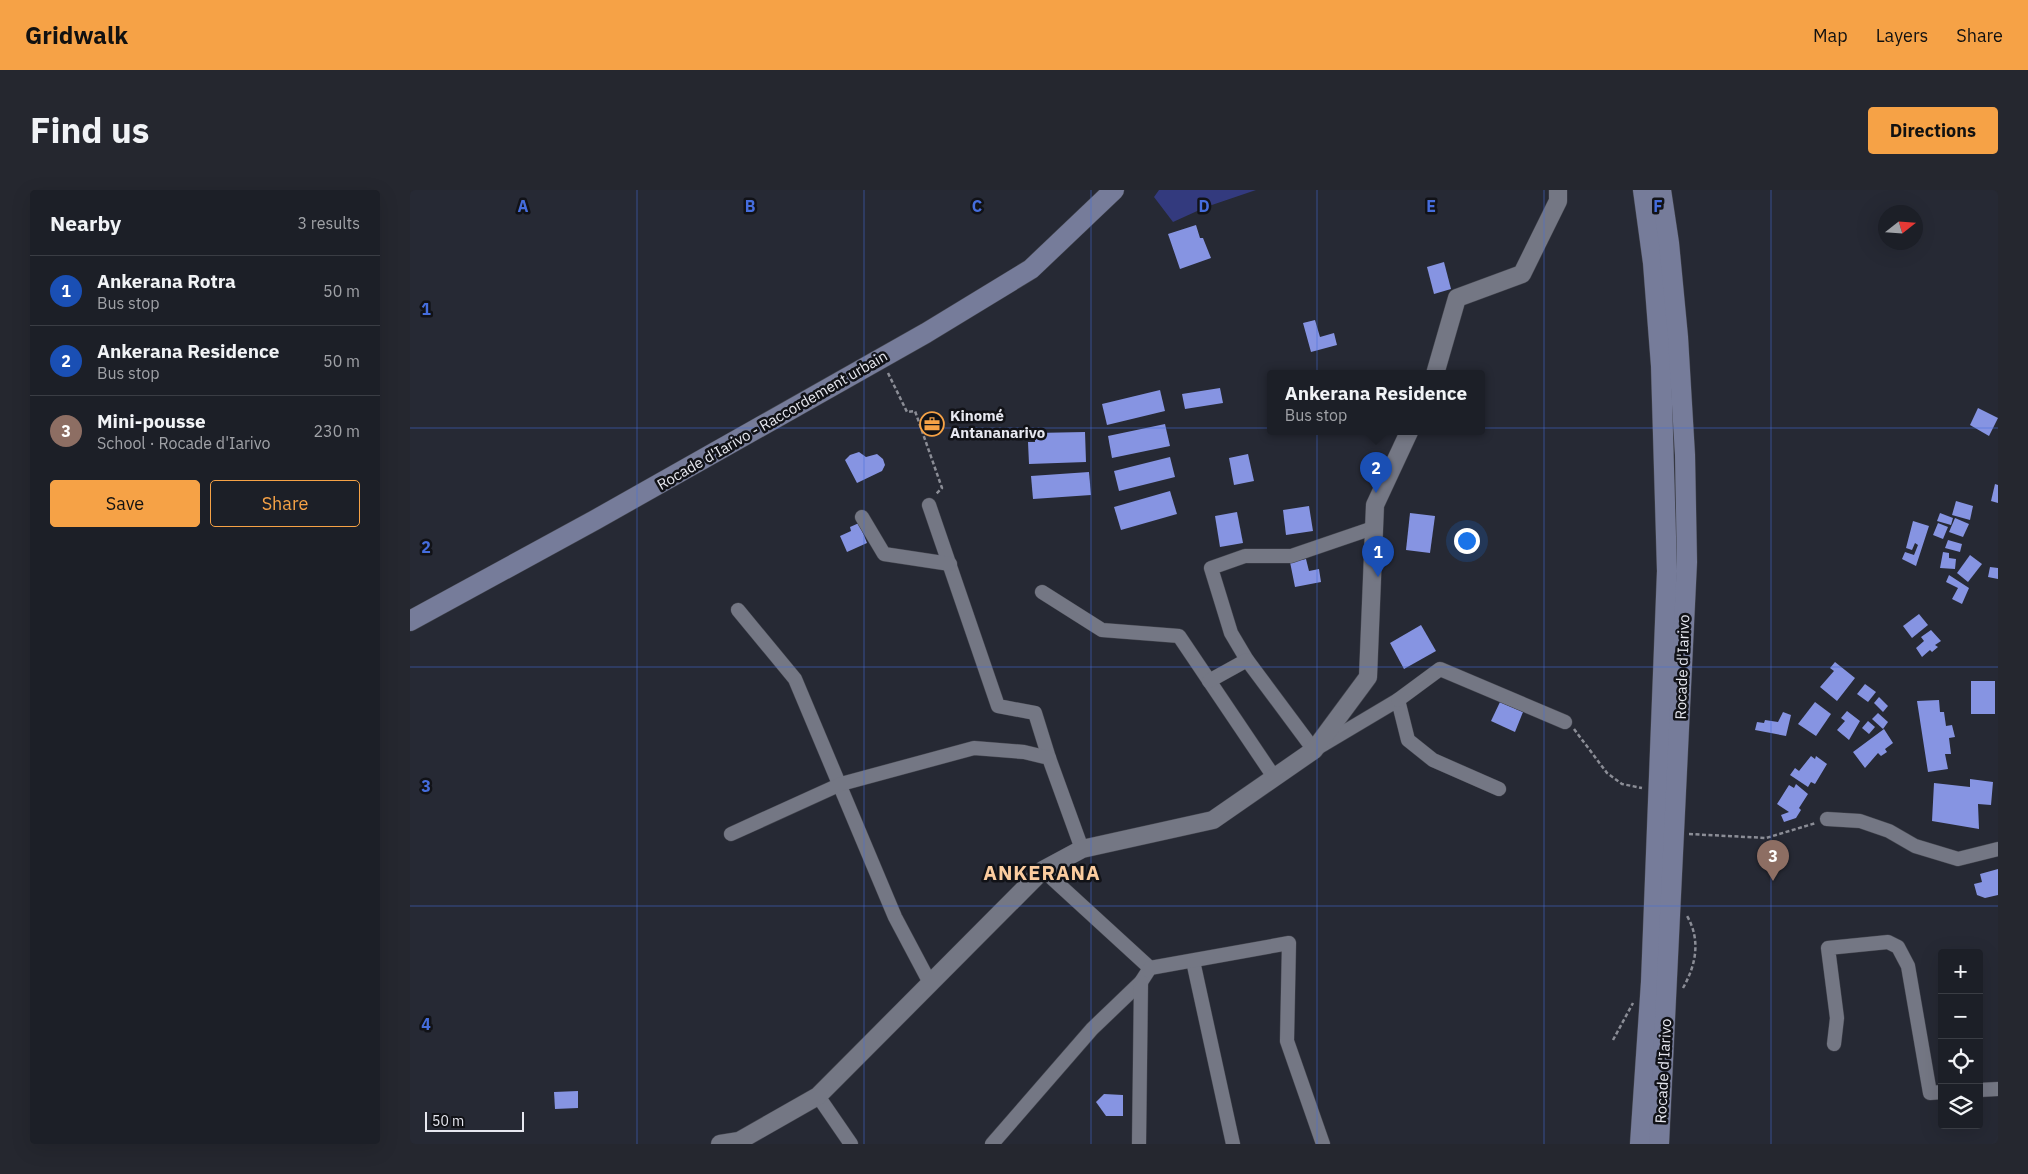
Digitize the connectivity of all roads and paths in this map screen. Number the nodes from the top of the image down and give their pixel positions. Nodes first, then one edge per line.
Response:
1 (1114, 190) edge
2 (1558, 190) edge
3 (1643, 190) edge
4 (1661, 190) edge
5 (881, 358) junction
6 (1436, 370) edge
7 (1408, 435) edge
8 (929, 505) joint
9 (862, 517) dead end
10 (1373, 528) junction
11 (950, 564) junction
12 (1042, 592) dead end
13 (738, 610) dead end
14 (410, 621) edge
15 (1247, 660) junction
16 (1209, 681) junction
17 (1398, 700) junction
18 (1565, 722) joint
19 (1314, 750) junction
20 (1049, 758) junction
21 (1274, 777) junction
22 (841, 784) junction
23 (1500, 789) dead end
24 (1641, 797) dead end
25 (1827, 819) joint
26 (731, 834) dead end
27 (1687, 834) dead end
28 (1082, 849) junction
29 (1998, 849) edge
30 (1043, 870) junction
31 (1685, 913) dead end
32 (1193, 961) junction
33 (1150, 968) junction
34 (1141, 982) junction
35 (930, 983) junction
36 (1682, 990) dead end
37 (1633, 994) dead end
38 (1614, 1040) dead end
39 (1834, 1044) dead end
40 (1998, 1089) edge
41 (1983, 1090) edge
42 (1938, 1092) edge
43 (818, 1096) junction
44 (720, 1144) edge
45 (851, 1144) edge
46 (992, 1144) edge
47 (1139, 1144) edge
48 (1233, 1144) edge
49 (1322, 1144) edge
50 (1640, 1144) edge
51 (1659, 1144) edge

1 - 5 main road, Rocade d'Iarivo - Raccordement urbain
2 - 6 street
3 - 50 main road, Rocade d'Iarivo
4 - 51 main road, Rocade d'Iarivo
5 - 8 path
5 - 14 main road, Rocade d'Iarivo - Raccordement urbain
7 - 10 street
8 - 11 street
9 - 11 street
10 - 15 street
10 - 19 street
11 - 20 street
12 - 16 street
13 - 22 street
15 - 16 street
15 - 19 street
16 - 21 street
17 - 18 street
17 - 19 street
17 - 23 street
18 - 24 path
19 - 21 street
20 - 22 street
20 - 28 street
21 - 28 street
22 - 26 street
22 - 35 street
25 - 27 path
25 - 29 street
28 - 30 street
30 - 33 street
30 - 35 street
31 - 36 path
32 - 33 street
32 - 48 street
32 - 49 street
33 - 34 street
34 - 46 street
34 - 47 street
35 - 43 street
37 - 38 path
39 - 42 street
40 - 41 street
43 - 44 street
43 - 45 street

